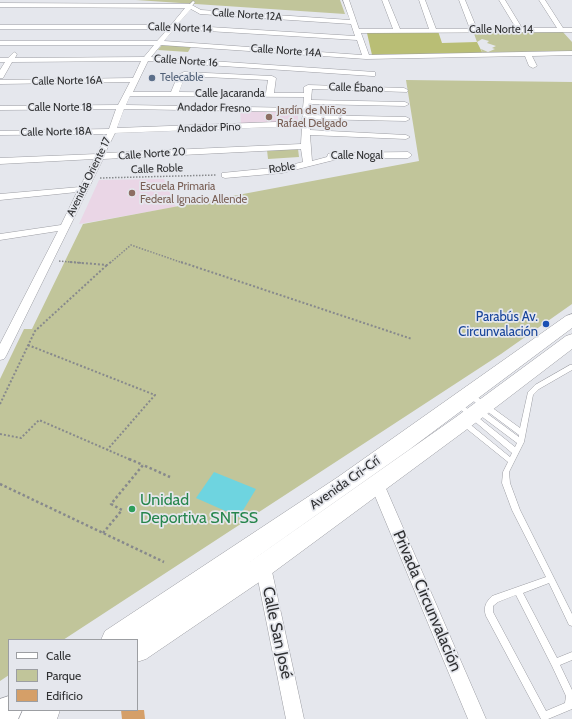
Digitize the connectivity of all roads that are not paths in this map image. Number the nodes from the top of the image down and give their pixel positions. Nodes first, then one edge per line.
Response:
1 (346, 0) edge
2 (385, 0) edge
3 (422, 0) edge
4 (462, 0) edge
5 (502, 0) edge
6 (542, 0) edge
7 (192, 4) junction
8 (0, 5) edge
9 (45, 5) edge
10 (353, 22) junction
11 (32, 24) junction
12 (0, 27) edge
13 (171, 27) junction
14 (397, 30) junction
15 (433, 30) junction
16 (474, 30) junction
17 (520, 30) junction
18 (560, 30) junction
19 (572, 30) edge
20 (357, 31) junction
21 (360, 38) junction
22 (256, 41) junction
23 (0, 42) edge
24 (21, 42) junction
25 (158, 43) junction
26 (572, 53) edge
27 (528, 54) junction
28 (366, 57) junction
29 (146, 59) junction
30 (0, 60) edge
31 (10, 60) junction
32 (533, 66) dead end
33 (372, 74) dead end
34 (0, 76) edge
35 (135, 80) junction
36 (0, 82) edge
37 (404, 90) dead end
38 (128, 94) junction
39 (174, 94) junction
40 (270, 94) junction
41 (405, 104) dead end
42 (121, 107) junction
43 (0, 108) edge
44 (307, 109) junction
45 (406, 119) dead end
46 (112, 131) junction
47 (0, 133) edge
48 (406, 137) dead end
49 (208, 139) junction
50 (305, 150) junction
51 (408, 155) dead end
52 (98, 157) junction
53 (339, 157) junction
54 (0, 161) edge
55 (308, 164) junction
56 (225, 175) road end
57 (83, 189) junction
58 (0, 197) edge
59 (64, 227) junction
60 (0, 236) edge
61 (572, 320) edge
62 (572, 340) edge
63 (0, 356) edge
64 (517, 361) junction
65 (572, 367) edge
66 (505, 389) junction
67 (465, 411) junction
68 (523, 434) junction
69 (521, 442) junction
70 (516, 452) junction
71 (511, 461) junction
72 (377, 484) junction
73 (256, 559) junction
74 (551, 579) junction
75 (518, 591) junction
76 (572, 622) edge
77 (116, 639) edge
78 (138, 649) edge
79 (572, 656) edge
80 (555, 663) junction
81 (45, 711) edge
82 (542, 718) edge
83 (33, 719) edge
84 (295, 719) edge
85 (477, 719) edge

1 - 10 street
2 - 14 street
3 - 15 street
4 - 16 street
5 - 17 street
6 - 18 street
7 - 9 street, Calle Norte 12A
7 - 13 street, Avenida Oriente 17
7 - 22 street, Calle Norte 12A
8 - 9 street, Calle Norte 12A
10 - 20 street
10 - 22 street, Calle Norte 12A
11 - 12 street, Calle Norte 14
11 - 13 street, Calle Norte 14
11 - 24 street
13 - 22 street, Calle Norte 14
13 - 25 street, Avenida Oriente 17
14 - 15 street, Calle Norte 14
14 - 20 street, Calle Norte 14
15 - 16 street, Calle Norte 14
16 - 17 street, Calle Norte 14
17 - 18 street, Calle Norte 14
18 - 19 street, Calle Norte 14
20 - 21 street
21 - 22 street, Calle Norte 14
21 - 28 street
22 - 25 street, Calle Norte 14A
22 - 28 street, Calle Norte 14A
22 - 29 street, Calle Norte 16
22 - 33 street, Calle Norte 16
23 - 24 street, Calle Norte 14A
24 - 25 street, Calle Norte 14A
24 - 31 street
25 - 29 street, Avenida Oriente 17
26 - 27 street, Calle Norte 14A
27 - 28 street, Calle Norte 14A
27 - 32 street
29 - 31 street, Calle Norte 16
29 - 35 street, Avenida Oriente 17
30 - 31 street, Calle Norte 16
31 - 34 street
35 - 36 street, Calle Norte 16A
35 - 38 street, Avenida Oriente 17
37 - 44 street, Calle Ébano
38 - 39 street, Calle Jacaranda
38 - 42 street, Avenida Oriente 17
39 - 40 street, Calle Jacaranda
39 - 40 street
40 - 44 street, Calle Jacaranda
41 - 44 street
42 - 43 street, Calle Norte 18
42 - 44 street, Andador Fresno
42 - 46 street, Avenida Oriente 17
44 - 45 street
44 - 48 street
44 - 49 street, Andador Pino
44 - 50 street
46 - 47 street, Calle Norte 18A
46 - 49 street, Andador Pino
46 - 52 street, Avenida Oriente 17
49 - 50 street, Calle Norte 20
49 - 52 street, Calle Norte 20
50 - 53 street, Calle Nogal
50 - 55 street
51 - 53 street, Calle Nogal
52 - 54 street, Calle Norte 20
52 - 57 street, Avenida Oriente 17
53 - 55 street, Roble
55 - 56 street, Roble
57 - 58 street
57 - 59 street, Avenida Oriente 17
59 - 60 street
59 - 63 street, Avenida Oriente 17
61 - 64 main road, Avenida Cri-Crí
62 - 66 main road, Avenida Cri-Crí
64 - 66 main road
64 - 67 main road, Avenida Cri-Crí
65 - 68 lane
66 - 67 main road, Avenida Cri-Crí
67 - 68 lane
67 - 69 lane
67 - 70 lane
67 - 71 lane
67 - 72 main road, Avenida Cri-Crí
67 - 73 main road, Avenida Cri-Crí
68 - 69 lane
69 - 70 lane
70 - 71 lane
71 - 74 lane
72 - 73 main road, Avenida Cri-Crí
72 - 85 street, Privada Circunvalación
73 - 77 main road, Avenida Cri-Crí
73 - 78 main road, Avenida Cri-Crí
73 - 84 street, Calle San José
74 - 75 lane
74 - 76 lane
75 - 80 lane
75 - 82 lane
79 - 80 lane
80 - 82 lane
81 - 83 main road

